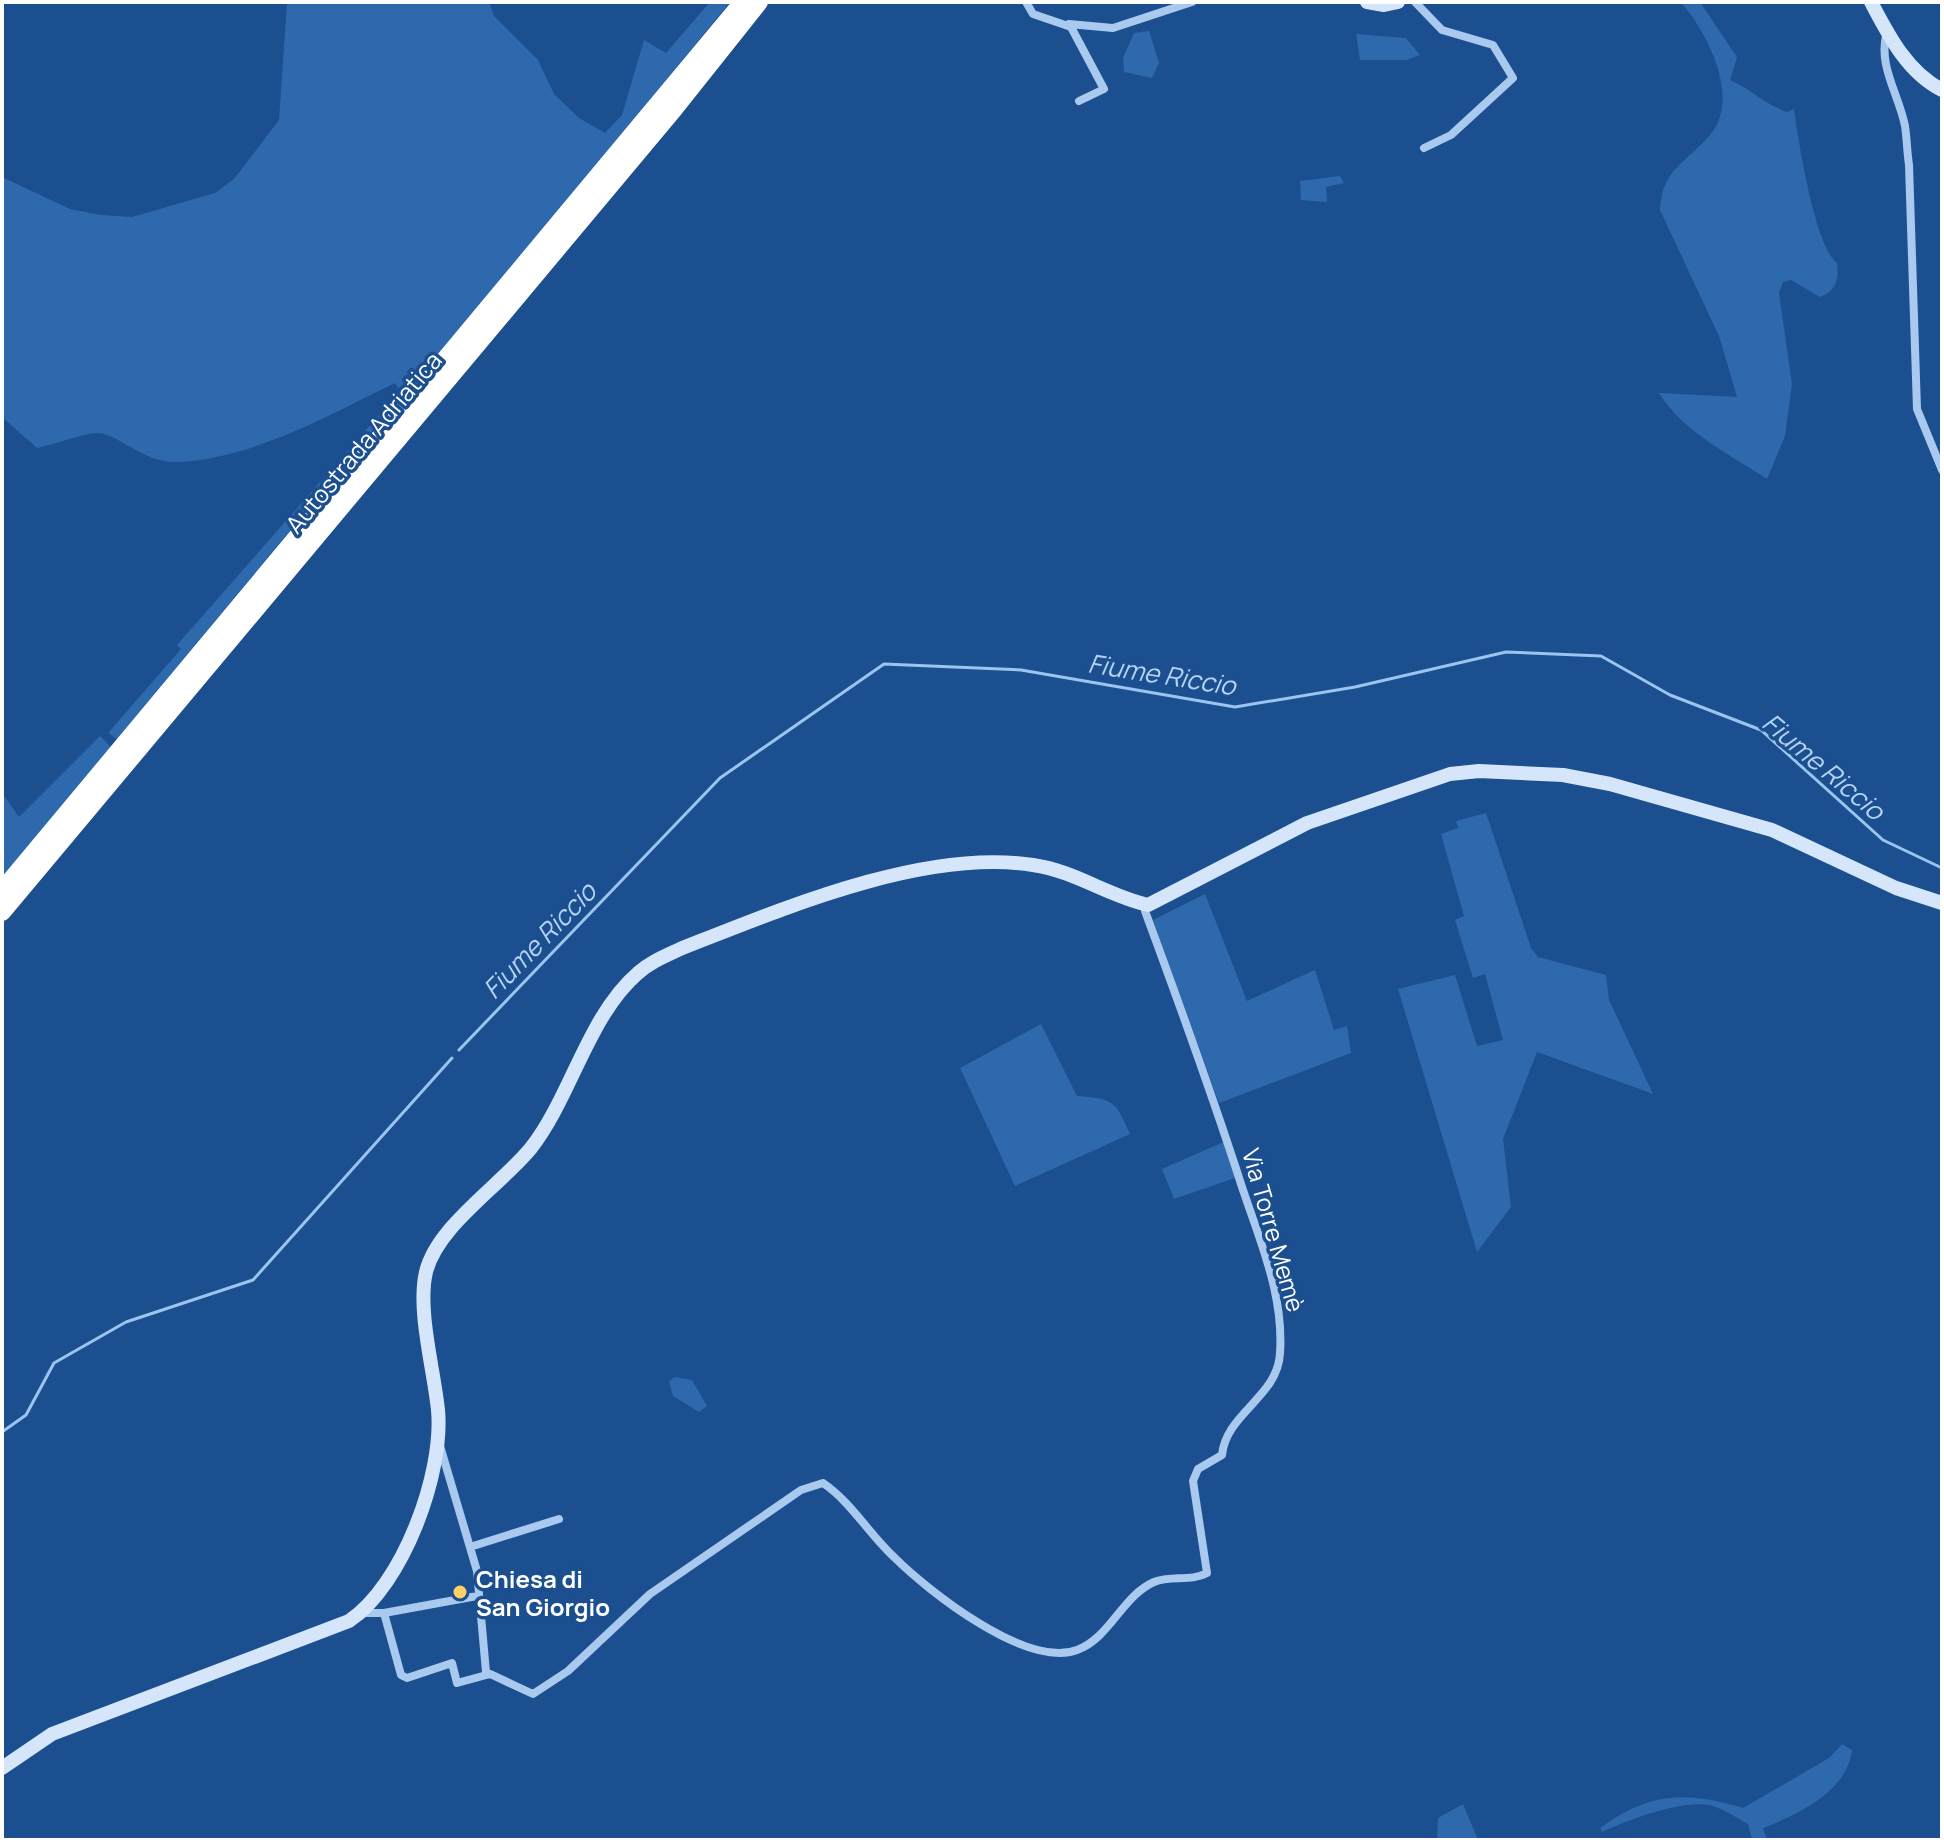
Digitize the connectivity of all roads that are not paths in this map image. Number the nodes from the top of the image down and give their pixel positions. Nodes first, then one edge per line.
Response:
1 (743, 2) edge
2 (759, 2) edge
3 (1026, 2) edge
4 (1192, 2) edge
5 (1367, 2) edge
6 (1398, 2) edge
7 (1415, 2) edge
8 (1871, 2) edge
9 (1067, 24) junction
10 (1887, 32) junction
11 (1942, 90) edge
12 (1079, 101) dead end
13 (669, 105) junction
14 (1424, 148) dead end
15 (440, 378) junction
16 (1942, 470) edge
17 (2, 891) edge
18 (1942, 903) edge
19 (1148, 905) junction
20 (2, 912) edge
21 (438, 1440) junction
22 (559, 1519) dead end
23 (470, 1547) junction
24 (477, 1596) junction
25 (362, 1613) junction
26 (384, 1613) junction
27 (490, 1674) junction
28 (2, 1768) edge

1 - 13 highway, Autostrada Adriatica
2 - 13 highway, Autostrada Adriatica
3 - 9 street
4 - 9 street
5 - 6 street
7 - 14 street
8 - 10 street
9 - 12 street
10 - 11 street
10 - 16 street
13 - 15 highway, Autostrada Adriatica
15 - 17 highway, Autostrada Adriatica
15 - 20 highway, Autostrada Adriatica
18 - 19 street
19 - 21 street
19 - 27 street, Via Torre Memè
21 - 23 street
21 - 25 street
22 - 23 street
23 - 24 street
24 - 26 street
24 - 27 street
25 - 26 street
25 - 28 street
26 - 27 street

